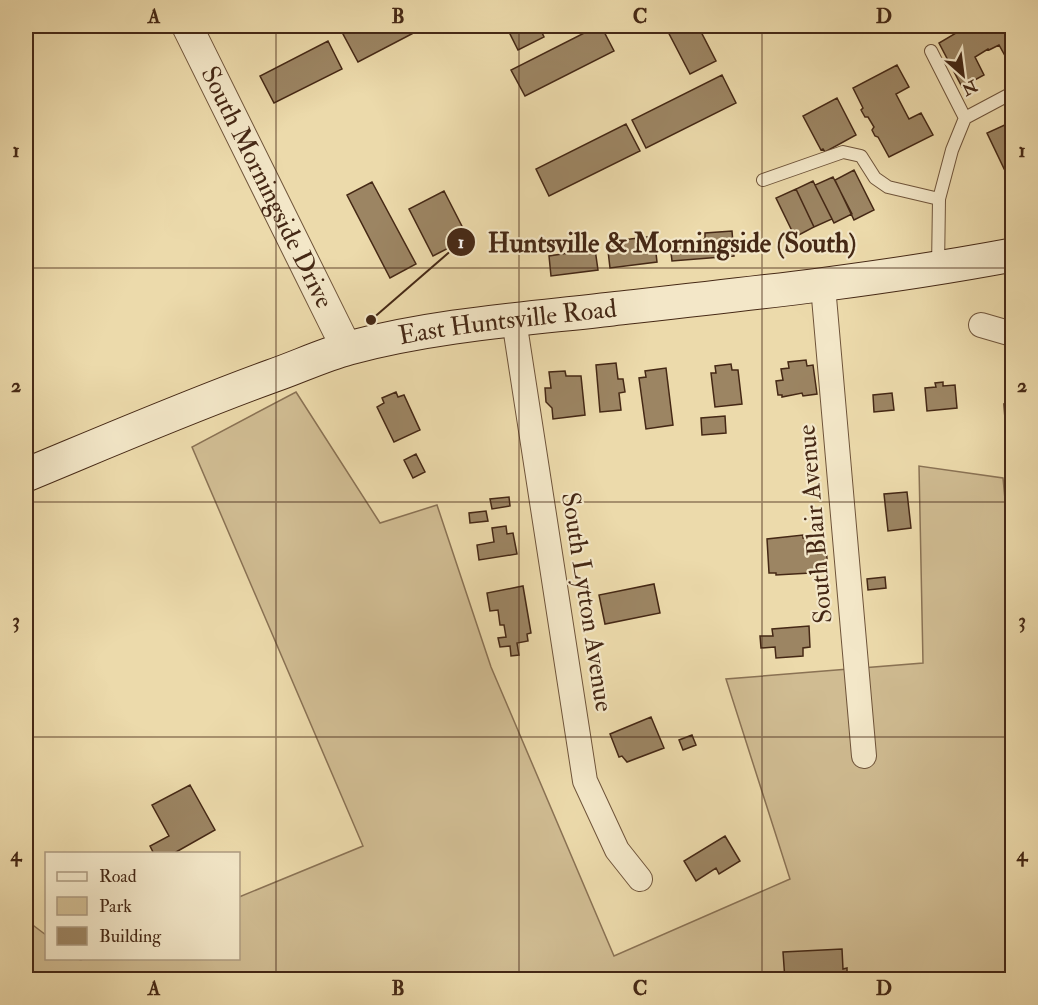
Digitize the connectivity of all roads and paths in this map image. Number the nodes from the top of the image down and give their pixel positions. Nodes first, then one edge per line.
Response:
1 (187, 26) edge
2 (931, 51) dead end
3 (1012, 93) edge
4 (965, 118) junction
5 (763, 180) dead end
6 (939, 199) junction
7 (1012, 255) edge
8 (938, 269) junction
9 (823, 286) junction
10 (514, 320) junction
11 (981, 325) dead end
12 (1012, 334) edge
13 (347, 349) junction
14 (26, 475) edge
15 (864, 756) dead end
16 (640, 879) dead end

1 - 13 street, South Morningside Drive
2 - 4 lane
3 - 4 lane
4 - 6 lane
5 - 6 lane
6 - 8 lane
7 - 8 main road, East Huntsville Road
8 - 9 main road, East Huntsville Road
9 - 10 main road, East Huntsville Road
9 - 15 street, South Blair Avenue
10 - 13 main road, East Huntsville Road
10 - 16 street, South Lytton Avenue
11 - 12 street
13 - 14 main road, East Huntsville Road

